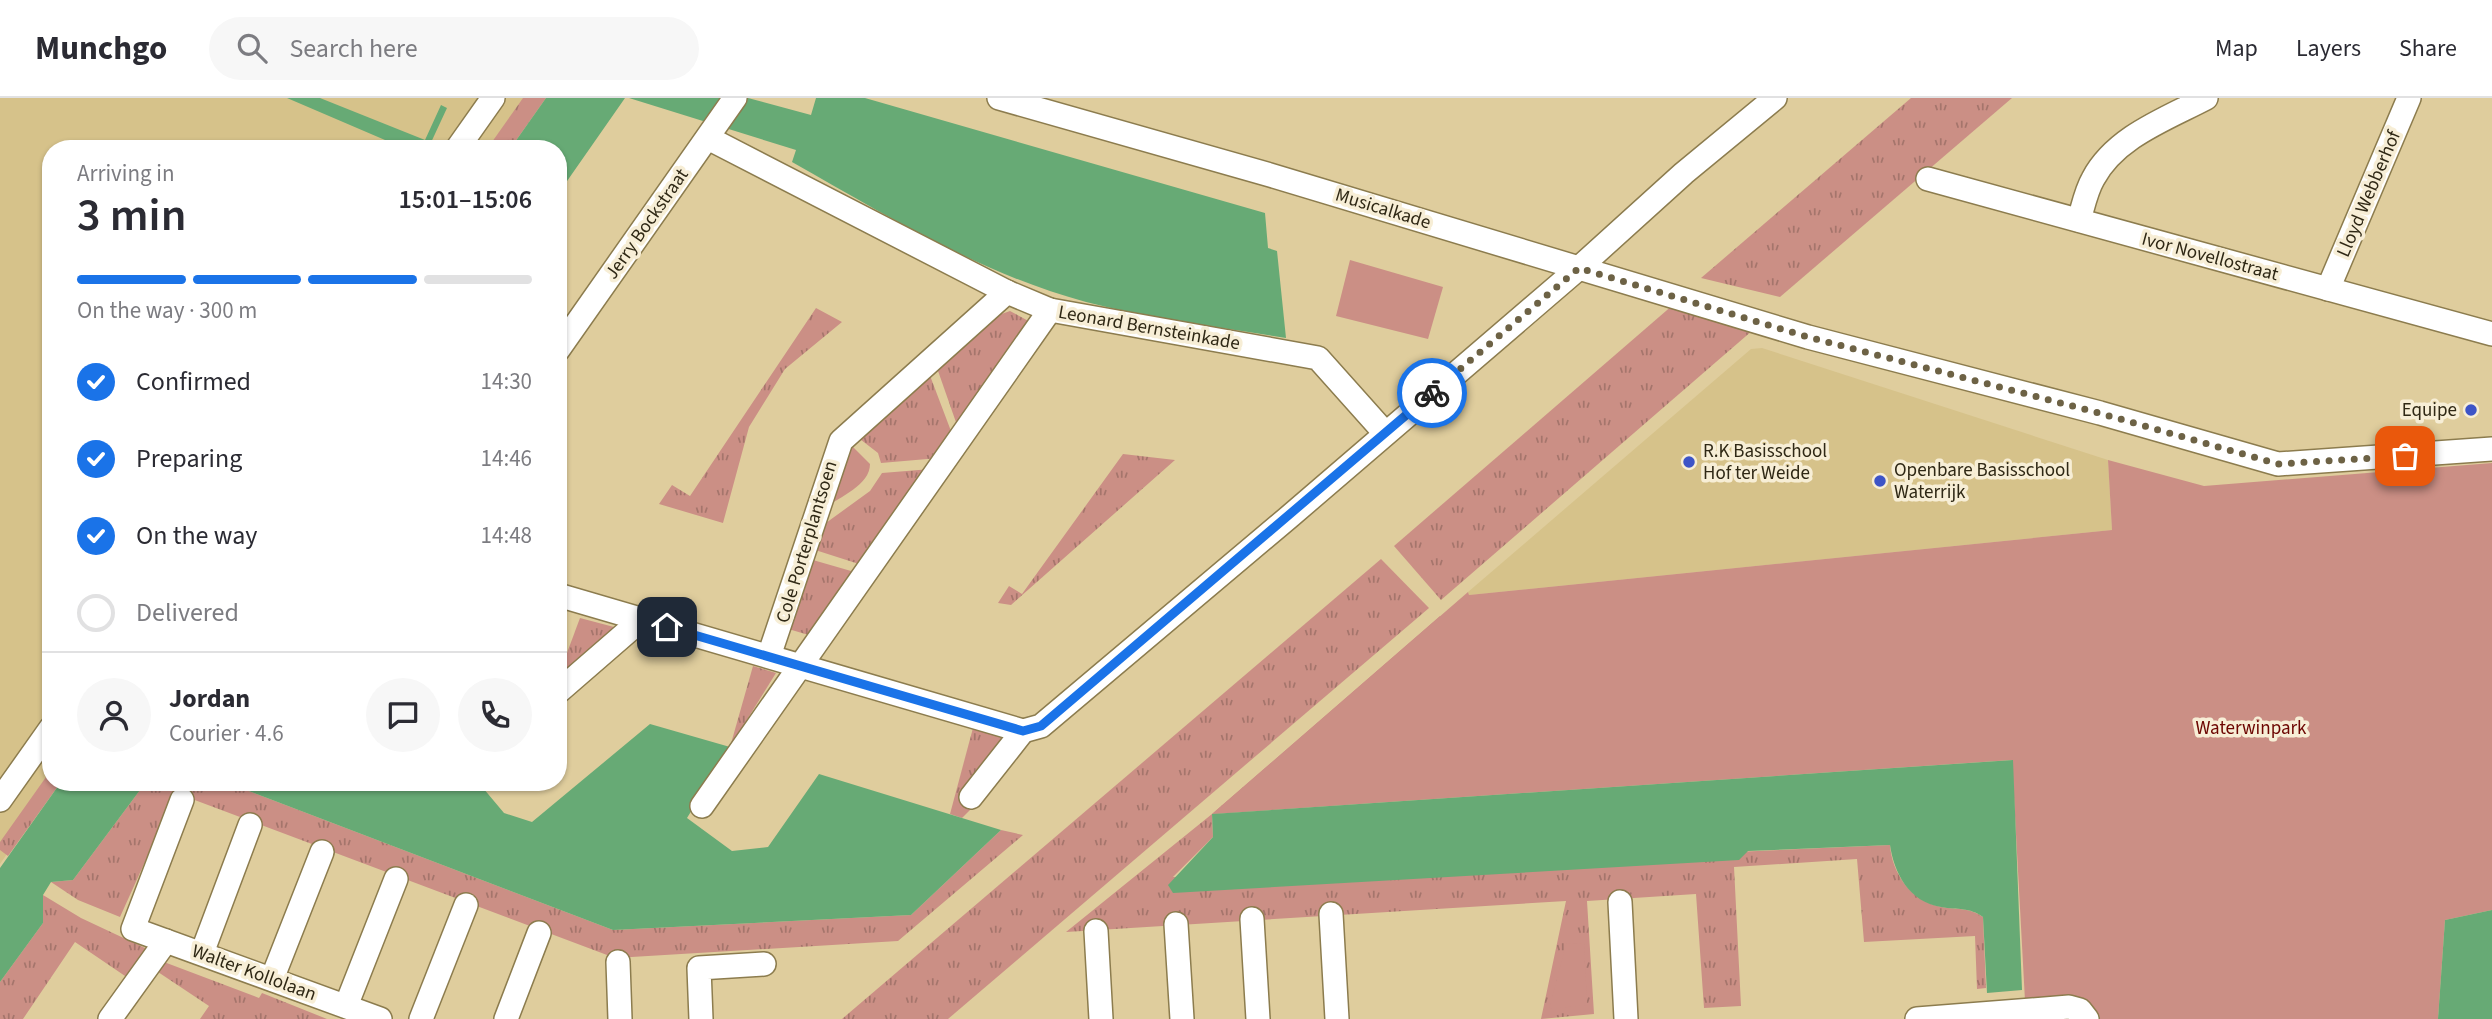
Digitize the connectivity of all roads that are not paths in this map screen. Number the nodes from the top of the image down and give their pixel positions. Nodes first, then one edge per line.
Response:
1 (493, 98) edge
2 (734, 98) edge
3 (999, 98) edge
4 (1774, 98) edge
5 (2206, 98) edge
6 (2409, 98) edge
7 (712, 133) junction
8 (463, 140) edge
9 (1928, 179) dead end
10 (2079, 220) junction
11 (1579, 268) junction
12 (2328, 289) junction
13 (1007, 292) junction
14 (1051, 310) junction
15 (2492, 334) edge
16 (567, 337) edge
17 (1385, 433) junction
18 (2492, 449) edge
19 (567, 598) edge
20 (641, 620) junction
21 (769, 656) junction
22 (801, 665) junction
23 (567, 684) edge
24 (1023, 731) junction
25 (42, 741) edge
26 (971, 797) dead end
27 (0, 800) edge
28 (182, 800) dead end
29 (702, 806) dead end
30 (250, 825) dead end
31 (322, 852) dead end
32 (396, 879) dead end
33 (1620, 902) dead end
34 (466, 905) dead end
35 (1331, 914) dead end
36 (1252, 919) dead end
37 (1176, 924) dead end
38 (1096, 931) dead end
39 (539, 933) dead end
40 (166, 941) junction
41 (202, 953) junction
42 (618, 962) dead end
43 (764, 964) dead end
44 (272, 979) junction
45 (361, 1014) edge
46 (2084, 1014) edge
47 (110, 1019) edge
48 (421, 1019) edge
49 (506, 1019) edge
50 (620, 1019) edge
51 (702, 1019) edge
52 (1101, 1019) edge
53 (1182, 1019) edge
54 (1258, 1019) edge
55 (1338, 1019) edge
56 (1626, 1019) edge
57 (1917, 1019) edge

1 - 8 street
2 - 7 street, Jerry Bockstraat
3 - 11 street, Musicalkade
4 - 11 street
5 - 10 street
6 - 12 street, Lloyd Webberhof
7 - 13 street, Leonard Bernsteinkade
7 - 16 street, Jerry Bockstraat
9 - 10 street, Ivor Novellostraat
10 - 12 street, Ivor Novellostraat
11 - 17 street
11 - 18 street, Musicalkade
12 - 15 street, Ivor Novellostraat
13 - 14 street, Leonard Bernsteinkade
13 - 21 street, Cole Porterplantsoen
14 - 17 street, Leonard Bernsteinkade
14 - 22 street, Cole Porterplantsoen
17 - 24 street
19 - 20 street
20 - 21 street
20 - 23 street
21 - 22 street
22 - 24 street
22 - 29 street, Cole Porterplantsoen
24 - 26 street
25 - 27 street
28 - 40 street, Walter Kollolaan
30 - 41 street
31 - 44 street
32 - 45 street
33 - 56 street
34 - 48 street
35 - 55 street
36 - 54 street
37 - 53 street
38 - 52 street
39 - 49 street
40 - 41 street, Walter Kollolaan
40 - 47 street
41 - 44 street, Walter Kollolaan
42 - 50 street
43 - 51 street
44 - 45 street, Walter Kollolaan
46 - 57 street

